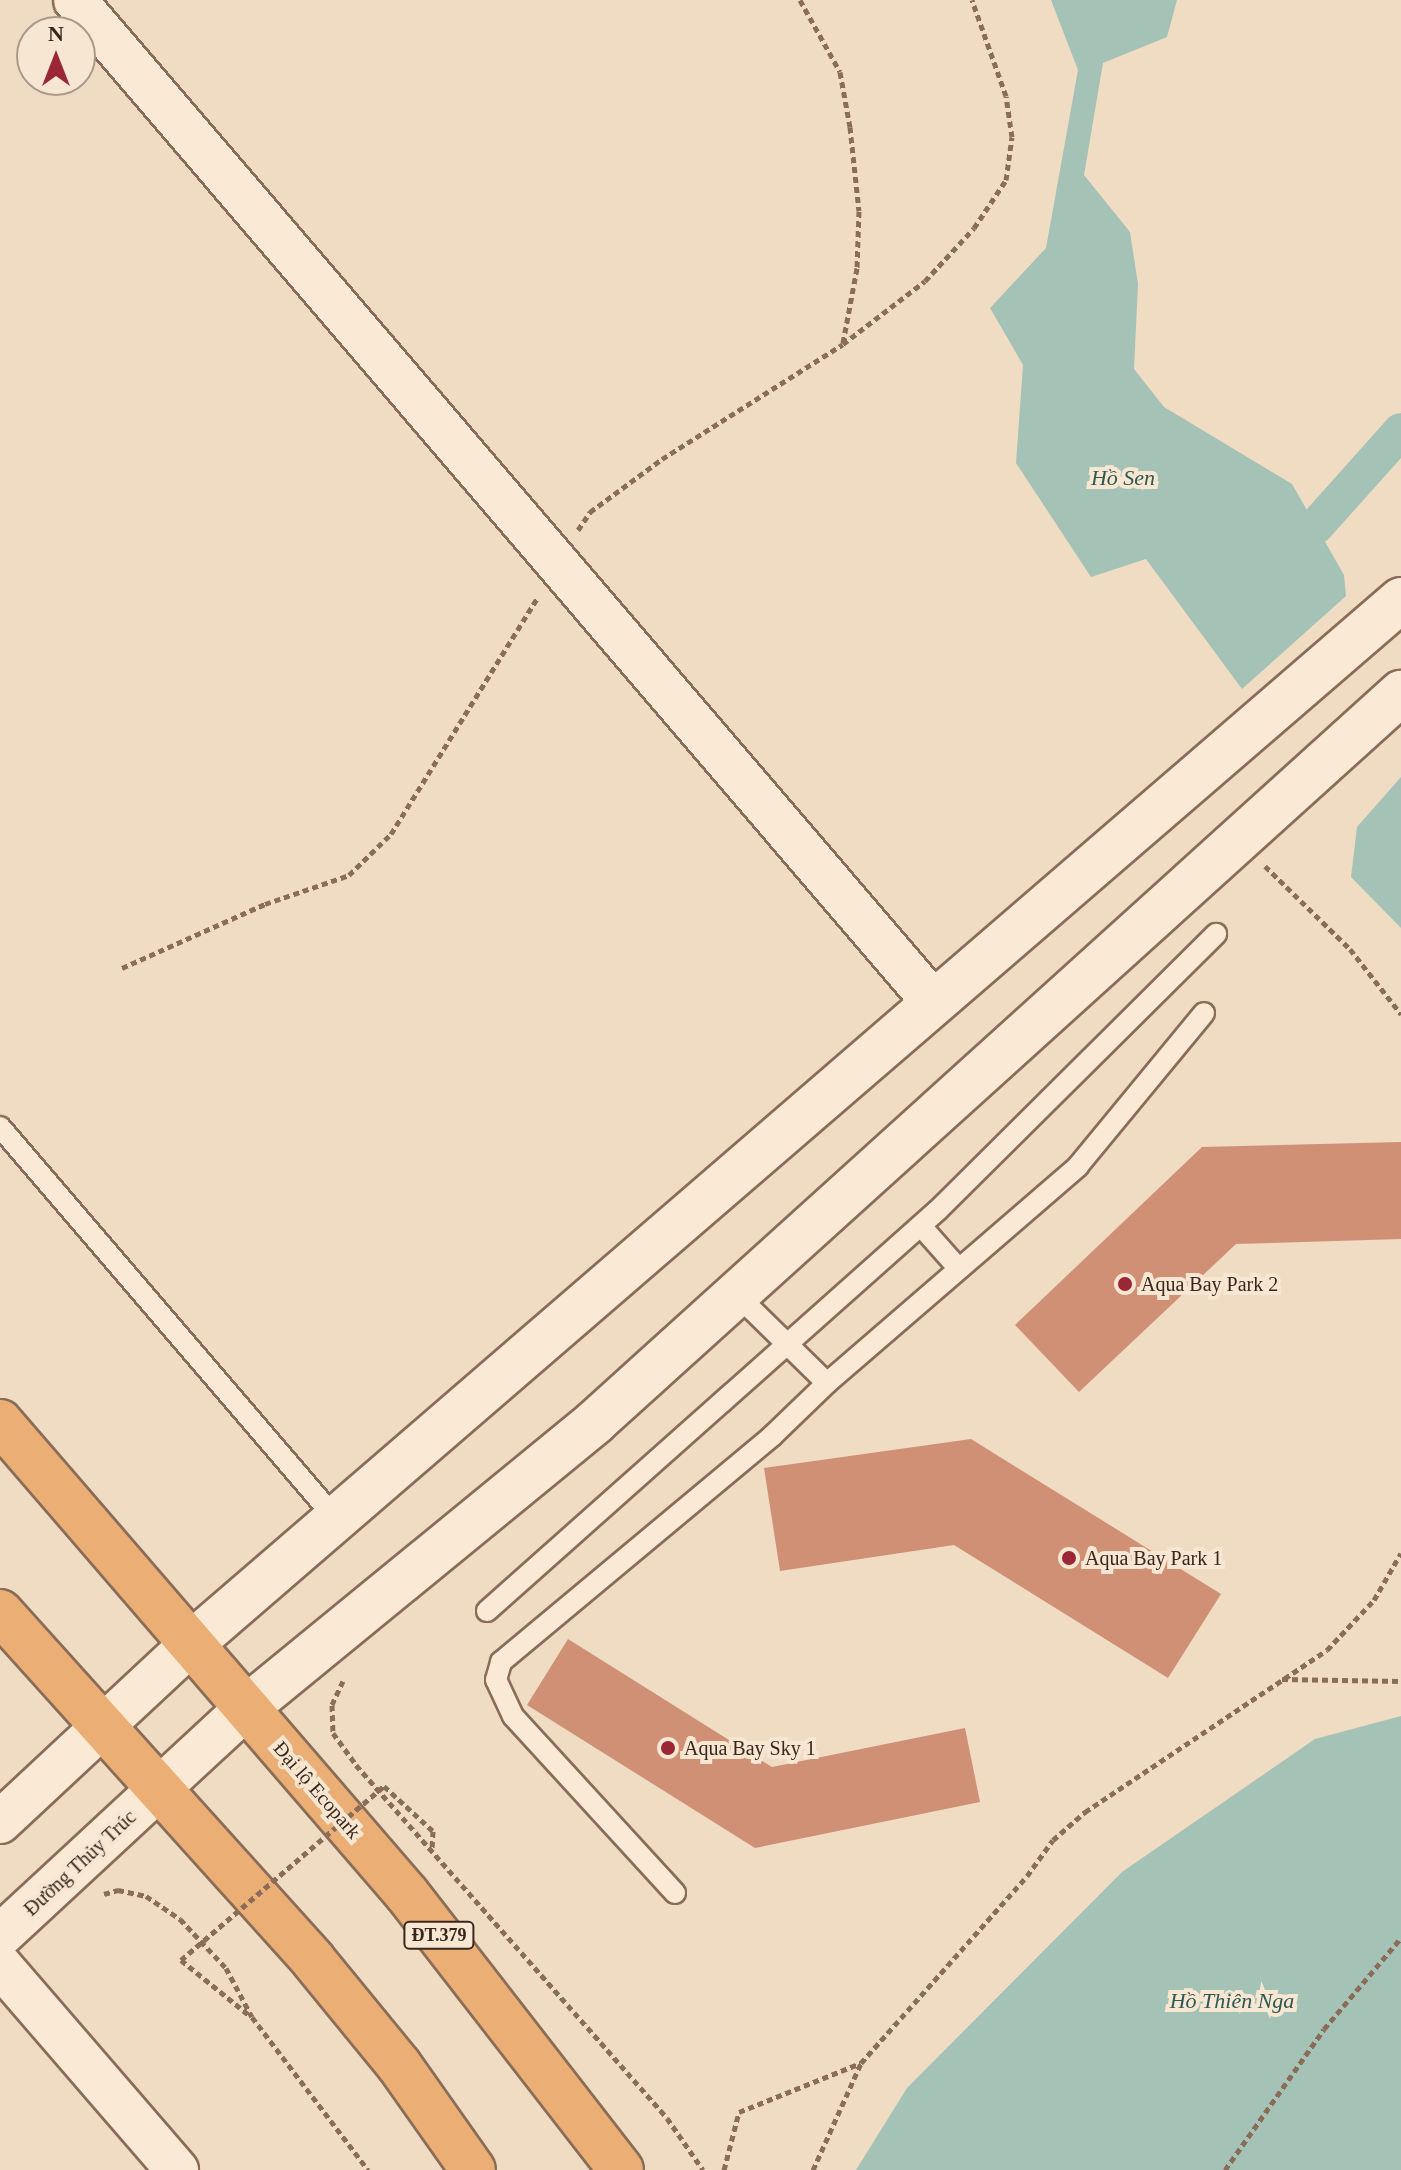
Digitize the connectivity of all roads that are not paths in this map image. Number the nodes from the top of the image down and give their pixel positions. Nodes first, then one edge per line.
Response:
1 (75, 0) edge
2 (1401, 600) edge
3 (1401, 693) edge
4 (1216, 934) dead end
5 (934, 1003) junction
6 (1204, 1013) dead end
7 (0, 1127) edge
8 (921, 1226) junction
9 (959, 1269) junction
10 (736, 1294) junction
11 (787, 1344) junction
12 (827, 1383) junction
13 (0, 1422) edge
14 (336, 1519) junction
15 (487, 1611) dead end
16 (0, 1612) edge
17 (191, 1644) junction
18 (246, 1708) junction
19 (100, 1728) junction
20 (160, 1789) junction
21 (0, 1822) edge
22 (675, 1893) dead end
23 (0, 1936) edge
24 (0, 1965) edge
25 (177, 2170) edge
26 (473, 2170) edge
27 (621, 2170) edge

1 - 5 street
2 - 5 main road
3 - 10 main road
4 - 8 lane
5 - 14 main road
6 - 9 lane
7 - 14 lane
8 - 9 lane
8 - 11 lane
9 - 12 lane
10 - 11 lane
10 - 18 main road
11 - 12 lane
11 - 15 lane
12 - 22 lane
13 - 17 highway, Đại lộ Ecopark / ĐT.379
14 - 17 main road
16 - 19 highway
17 - 18 highway, Đại lộ Ecopark / ĐT.379
17 - 19 street
18 - 20 street, Đường Thủy Trúc
18 - 27 highway, Đại lộ Ecopark / ĐT.379
19 - 20 highway
19 - 21 street
20 - 23 street, Đường Thủy Trúc
20 - 26 highway
24 - 25 street

